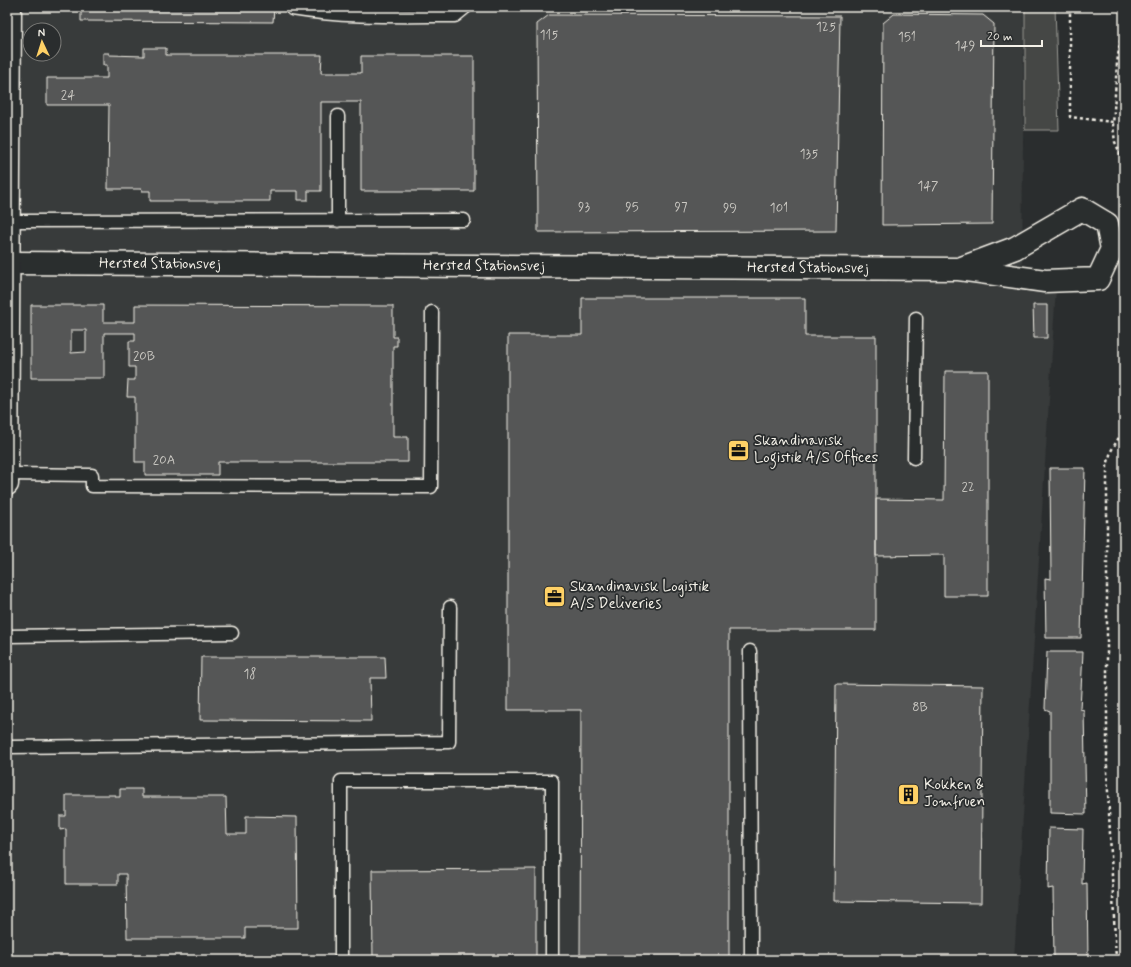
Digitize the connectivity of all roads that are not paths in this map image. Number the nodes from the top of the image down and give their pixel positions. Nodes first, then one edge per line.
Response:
1 (10, 7) edge
2 (292, 7) edge
3 (466, 7) edge
4 (338, 116) dead end
5 (8, 192) edge
6 (464, 220) dead end
7 (10, 221) junction
8 (338, 221) junction
9 (9, 263) junction
10 (959, 269) junction
11 (432, 312) dead end
12 (916, 318) dead end
13 (914, 458) dead end
14 (7, 474) edge
15 (7, 484) edge
16 (450, 607) dead end
17 (232, 633) dead end
18 (7, 636) edge
19 (750, 651) dead end
20 (7, 748) edge
21 (341, 960) edge
22 (552, 960) edge
23 (751, 960) edge

1 - 5 street
2 - 3 lane
4 - 8 lane
5 - 7 street
6 - 8 lane
7 - 8 lane
7 - 9 street
9 - 10 street, Hersted Stationsvej
9 - 14 street
10 - 10 street, Hersted Stationsvej
11 - 14 lane
12 - 13 lane
14 - 15 street
16 - 20 lane
17 - 18 lane
19 - 23 lane
21 - 22 lane

